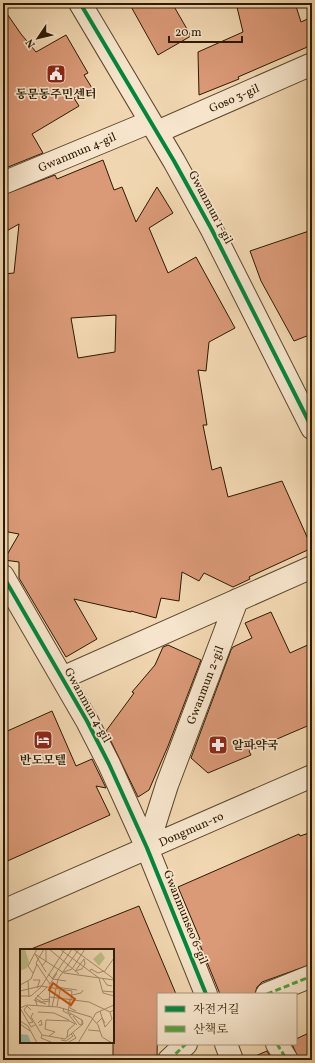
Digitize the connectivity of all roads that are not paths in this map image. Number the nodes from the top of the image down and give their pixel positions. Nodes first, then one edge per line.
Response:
1 (80, 3) edge
2 (312, 64) edge
3 (154, 127) junction
4 (3, 183) edge
5 (312, 428) edge
6 (312, 567) edge
7 (3, 576) edge
8 (237, 600) junction
9 (62, 678) junction
10 (312, 776) edge
11 (147, 848) junction
12 (3, 911) edge
13 (312, 976) edge
14 (206, 993) edge
15 (270, 993) edge
16 (185, 1045) edge
17 (226, 1045) edge
18 (278, 1045) edge
19 (169, 1060) edge
20 (232, 1060) edge
21 (287, 1060) edge

1 - 3 street, Gwanmun 1-gil
2 - 3 street, Goso 3-gil
3 - 4 street, Gwanmun 4-gil
3 - 5 street, Gwanmun 1-gil
6 - 8 street
7 - 9 street, Gwanmun 4-gil
8 - 9 street
8 - 11 street, Gwanmun 2-gil
9 - 11 street, Gwanmun 4-gil
10 - 11 street, Dongmun-ro
11 - 12 street, Dongmun-ro
11 - 14 street, Gwanmunseo 6-gil
13 - 15 street
16 - 19 street
17 - 20 street
18 - 21 street

